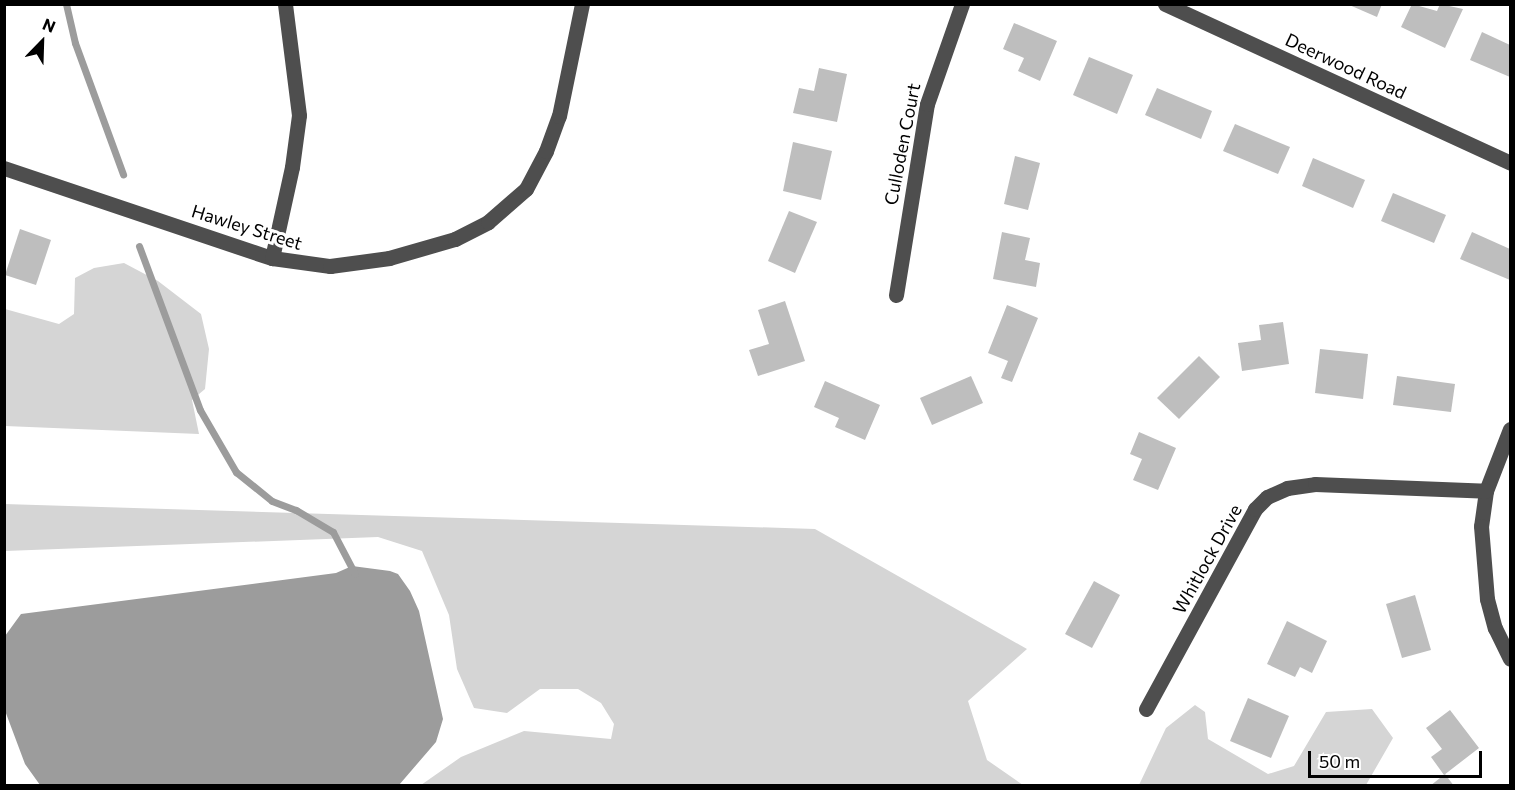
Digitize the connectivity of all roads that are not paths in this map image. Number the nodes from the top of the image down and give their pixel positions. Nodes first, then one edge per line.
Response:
1 (285, 4) edge
2 (582, 4) edge
3 (962, 4) edge
4 (1165, 4) edge
5 (1510, 163) edge
6 (4, 168) edge
7 (272, 258) junction
8 (896, 296) dead end
9 (1510, 429) edge
10 (1486, 491) junction
11 (1510, 659) edge
12 (1146, 709) dead end

1 - 7 street
2 - 7 street, Hawley Street
3 - 8 street, Culloden Court
4 - 5 street, Deerwood Road
6 - 7 street, Hawley Street
9 - 10 street
10 - 11 street
10 - 12 street, Whitlock Drive

